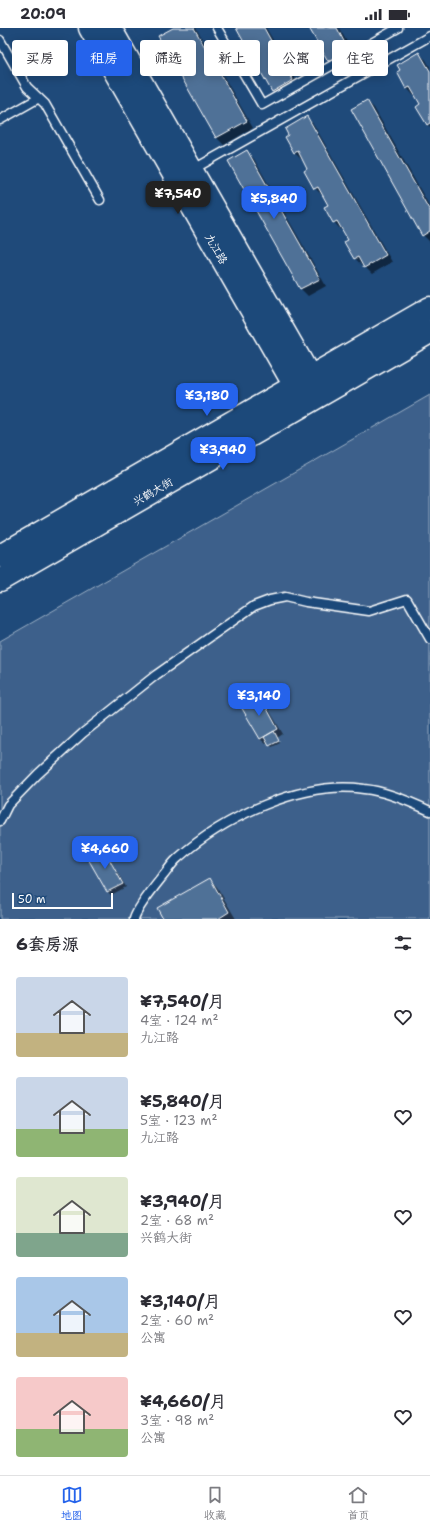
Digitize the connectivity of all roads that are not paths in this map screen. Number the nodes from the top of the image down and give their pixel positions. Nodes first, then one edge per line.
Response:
1 (90, 28) edge
2 (217, 28) edge
3 (398, 28) edge
4 (115, 33) edge
5 (430, 36) edge
6 (0, 40) edge
7 (39, 98) junction
8 (0, 120) edge
9 (191, 170) junction
10 (100, 200) dead end
11 (430, 308) edge
12 (430, 332) edge
13 (302, 381) junction
14 (0, 556) edge
15 (0, 580) edge
16 (430, 638) edge
17 (430, 811) edge
18 (0, 821) edge
19 (134, 919) edge

1 - 13 main road, 九江路
2 - 3 lane
4 - 9 main road, 九江路
5 - 9 lane
6 - 7 lane
7 - 8 lane
7 - 10 lane
9 - 13 main road, 九江路
11 - 13 main road, 兴鹤大街
12 - 15 main road, 兴鹤大街
13 - 14 main road, 兴鹤大街
16 - 18 lane
17 - 19 lane

